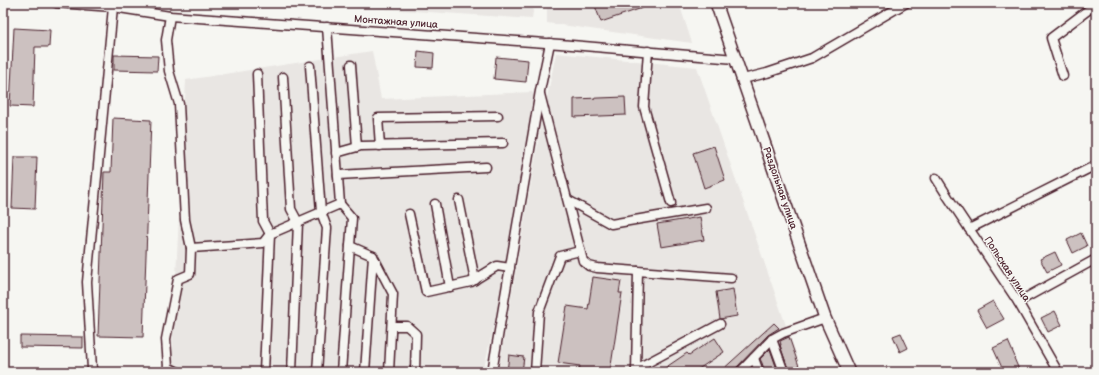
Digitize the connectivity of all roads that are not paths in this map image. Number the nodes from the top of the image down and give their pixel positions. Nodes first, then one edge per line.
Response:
1 (56, 3) edge
2 (716, 3) edge
3 (906, 3) edge
4 (1096, 4) edge
5 (113, 7) junction
6 (170, 16) junction
7 (327, 27) junction
8 (550, 43) junction
9 (648, 51) junction
10 (736, 59) junction
11 (351, 65) dead end
12 (310, 66) dead end
13 (257, 74) dead end
14 (1063, 76) dead end
15 (283, 77) dead end
16 (743, 79) junction
17 (540, 91) junction
18 (498, 116) dead end
19 (503, 143) dead end
20 (380, 146) junction
21 (357, 147) junction
22 (336, 153) junction
23 (1096, 165) edge
24 (486, 167) dead end
25 (338, 175) junction
26 (936, 178) dead end
27 (459, 200) dead end
28 (568, 200) junction
29 (671, 203) dead end
30 (340, 204) junction
31 (435, 204) dead end
32 (706, 208) dead end
33 (321, 212) junction
34 (409, 214) dead end
35 (298, 222) junction
36 (969, 229) junction
37 (270, 234) junction
38 (350, 246) junction
39 (191, 248) junction
40 (580, 251) junction
41 (373, 256) junction
42 (1096, 259) edge
43 (510, 268) junction
44 (638, 271) junction
45 (731, 278) dead end
46 (475, 280) junction
47 (450, 287) junction
48 (1018, 302) junction
49 (825, 318) junction
50 (720, 324) dead end
51 (392, 326) junction
52 (772, 339) junction
53 (754, 358) junction
54 (636, 370) edge
55 (91, 372) edge
56 (178, 372) edge
57 (264, 372) edge
58 (292, 372) edge
59 (317, 372) edge
60 (341, 372) edge
61 (366, 372) edge
62 (389, 372) edge
63 (415, 372) edge
64 (492, 372) edge
65 (535, 372) edge
66 (740, 372) edge
67 (759, 372) edge
68 (784, 372) edge
69 (849, 372) edge
70 (1058, 372) edge

1 - 5 street, Монтажная улица
2 - 10 main road, Раздольная улица
3 - 16 street
4 - 14 street
5 - 6 street, Монтажная улица
5 - 55 street
6 - 7 street, Монтажная улица
6 - 39 street
7 - 8 street, Монтажная улица
7 - 22 street
8 - 9 street, Монтажная улица
8 - 17 street
9 - 10 street, Монтажная улица
9 - 29 street
10 - 16 main road, Раздольная улица
11 - 21 street
12 - 33 street
13 - 37 street
15 - 35 street
16 - 49 main road, Раздольная улица
17 - 28 street
17 - 43 street
18 - 20 street
19 - 20 street
20 - 21 street
21 - 22 street
22 - 25 street
23 - 36 street
24 - 25 street
25 - 30 street
26 - 36 street, Польская улица
27 - 46 street
28 - 32 street
28 - 40 street
30 - 33 street
30 - 38 street
31 - 47 street
33 - 35 street
33 - 59 street
34 - 47 street
35 - 37 street
35 - 58 street
36 - 48 street, Польская улица
37 - 39 street
37 - 57 street
38 - 41 street
38 - 60 street
39 - 56 street
40 - 44 street
40 - 65 street
41 - 51 street
41 - 61 street
42 - 48 street
43 - 46 street
43 - 64 street
44 - 45 street
44 - 54 street
46 - 47 street
48 - 70 street, Польская улица
49 - 52 street
49 - 69 main road, Раздольная улица
50 - 54 street
51 - 62 street
51 - 63 street
52 - 53 street
52 - 68 street
53 - 66 street
53 - 67 street

